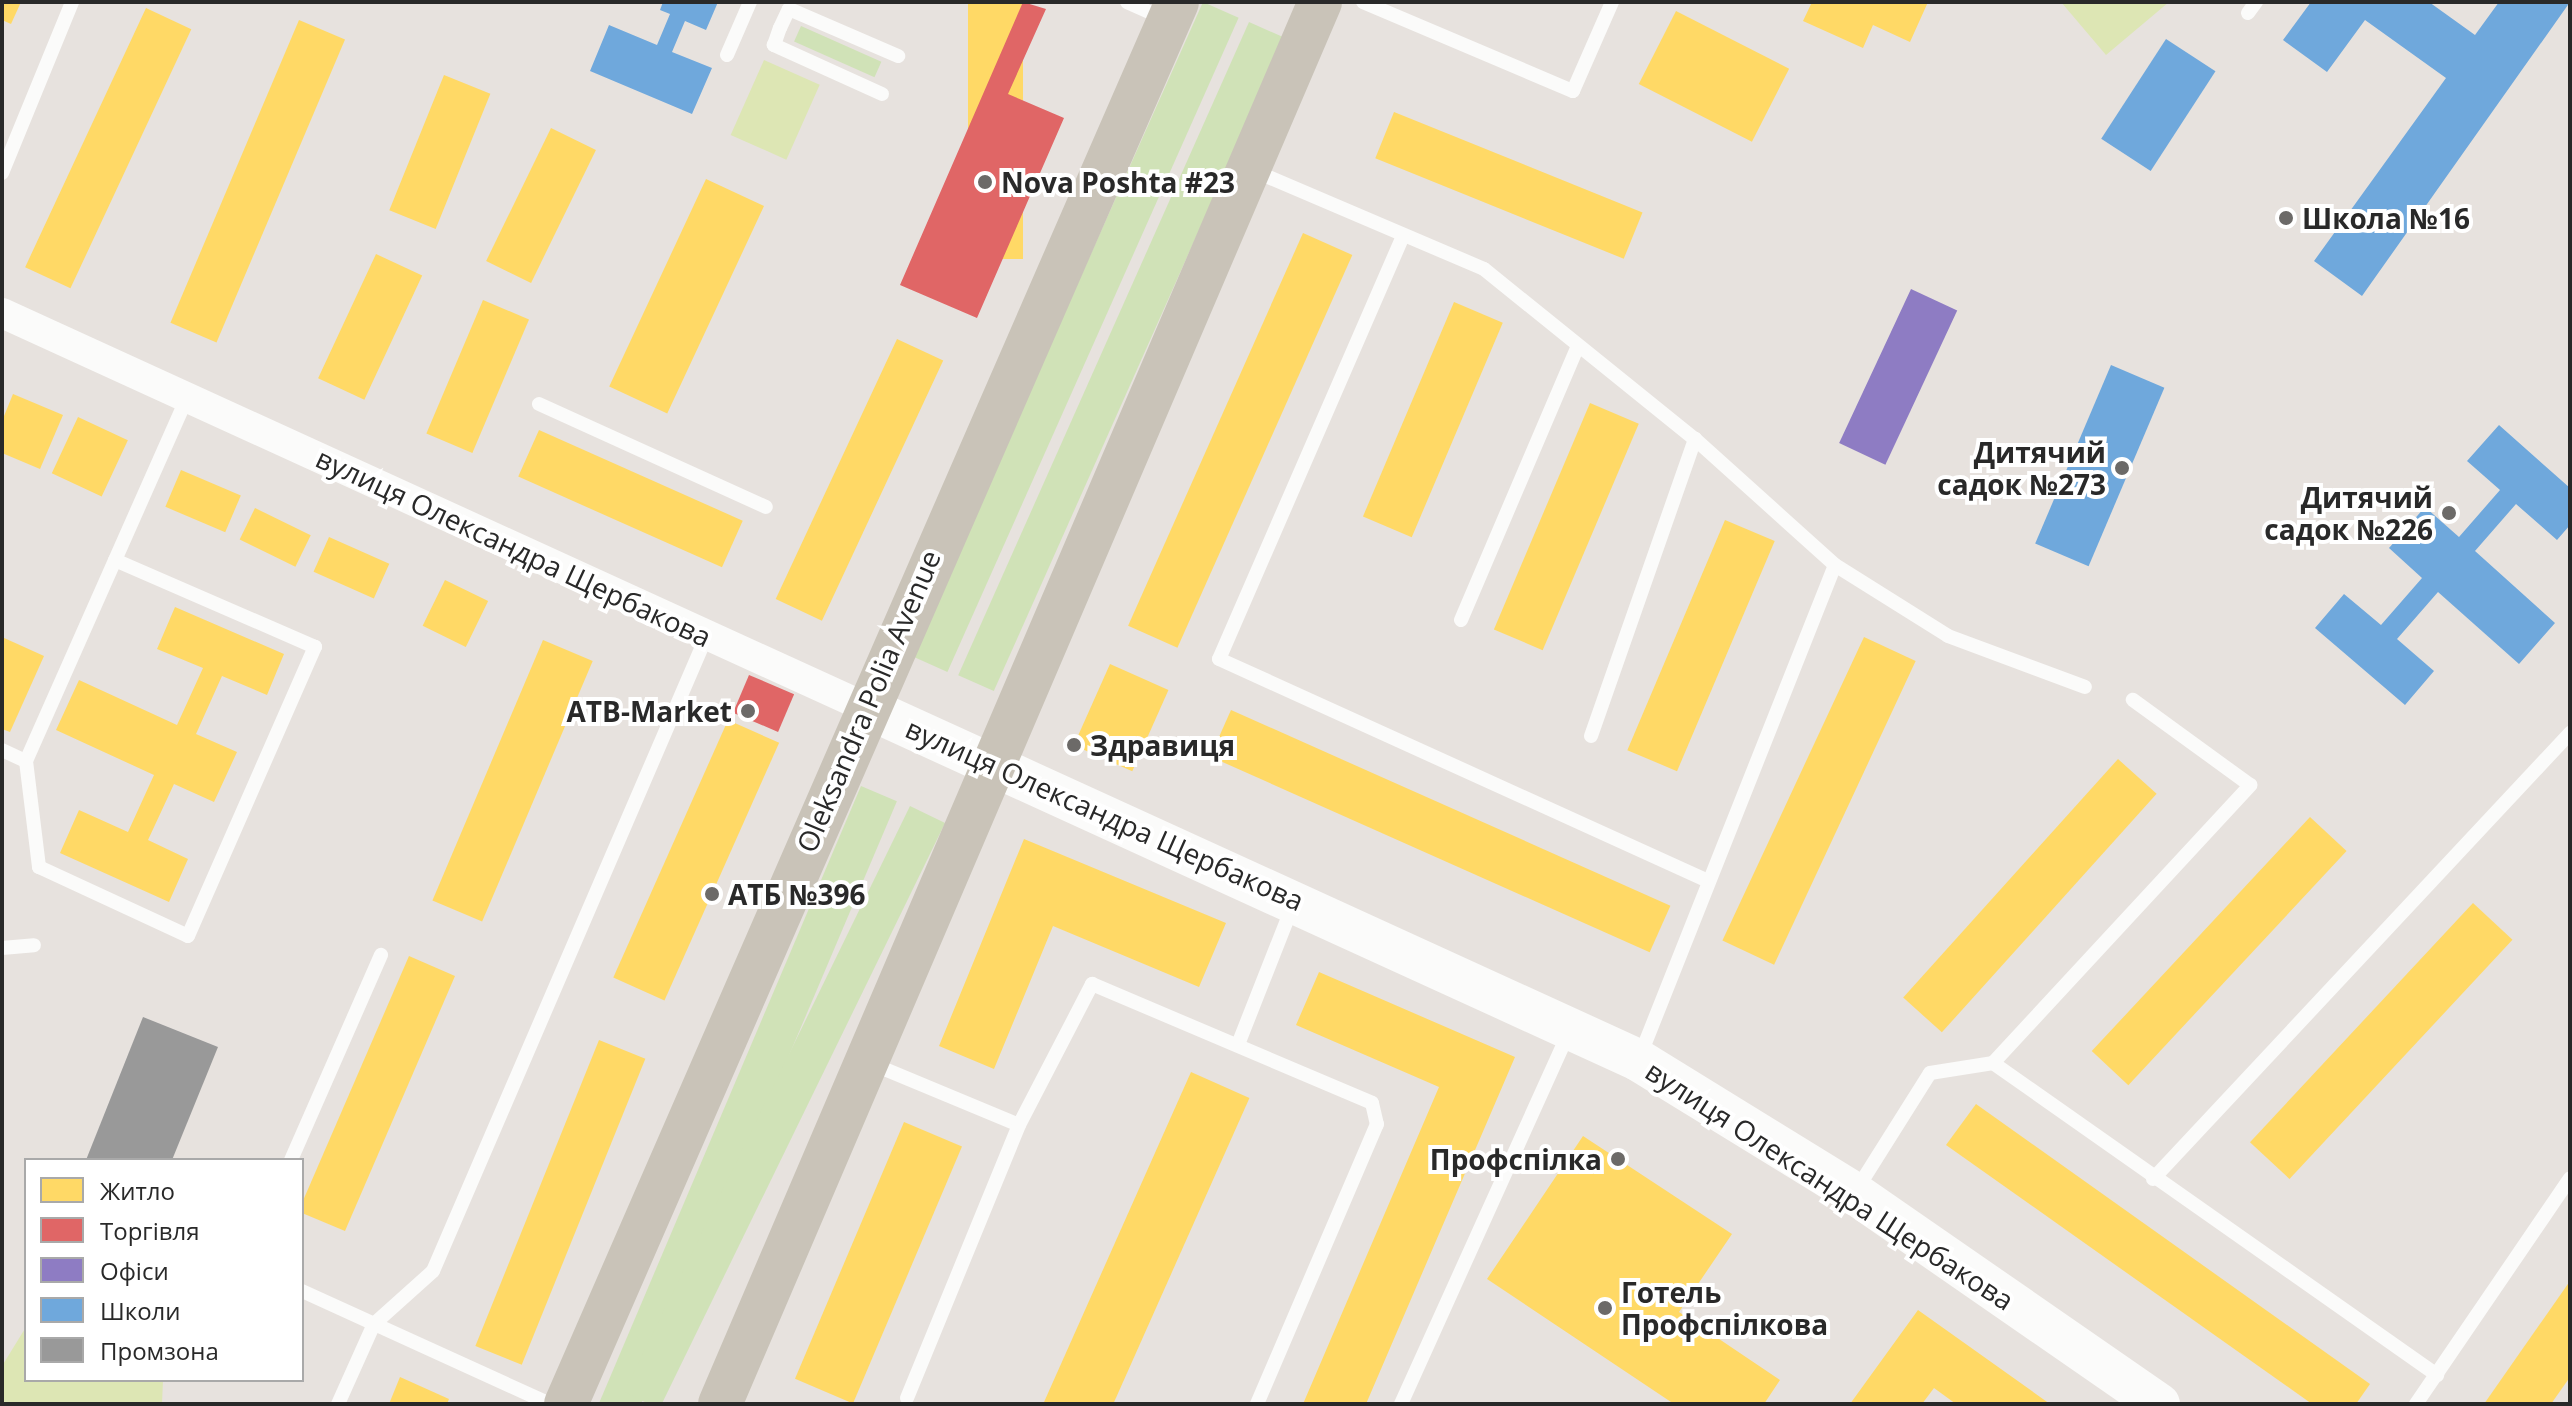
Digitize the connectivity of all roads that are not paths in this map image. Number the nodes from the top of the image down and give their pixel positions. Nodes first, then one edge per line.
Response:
1 (72, 2) edge
2 (750, 2) edge
3 (1127, 2) edge
4 (1320, 2) edge
5 (1363, 2) edge
6 (1612, 2) edge
7 (1173, 11) edge
8 (727, 55) dead end
9 (898, 56) dead end
10 (882, 94) dead end
11 (1248, 168) junction
12 (2, 173) edge
13 (1403, 236) junction
14 (2, 313) edge
15 (1578, 346) junction
16 (187, 397) junction
17 (539, 404) dead end
18 (1695, 439) junction
19 (766, 507) dead end
20 (115, 560) junction
21 (1835, 565) junction
22 (1461, 620) dead end
23 (707, 635) junction
24 (2085, 687) dead end
25 (2133, 700) dead end
26 (865, 707) junction
27 (2570, 733) edge
28 (1591, 736) dead end
29 (2, 750) edge
30 (26, 761) junction
31 (996, 764) junction
32 (1706, 880) junction
33 (1295, 899) junction
34 (34, 945) dead end
35 (2, 948) edge
36 (381, 955) dead end
37 (1571, 1028) junction
38 (1239, 1042) junction
39 (1638, 1060) junction
40 (865, 1061) junction
41 (1993, 1063) junction
42 (1019, 1125) junction
43 (292, 1158) edge
44 (2570, 1178) edge
45 (2153, 1179) junction
46 (1854, 1193) junction
47 (304, 1292) edge
48 (374, 1324) junction
49 (2437, 1375) junction
50 (2140, 1399) edge
51 (906, 1401) edge
52 (338, 1404) edge
53 (550, 1404) edge
54 (566, 1404) edge
55 (720, 1404) edge
56 (922, 1404) edge
57 (1257, 1404) edge
58 (1401, 1404) edge
59 (2416, 1404) edge

1 - 12 lane
2 - 8 lane
3 - 7 lane
4 - 11 main road
5 - 6 lane
7 - 26 main road, Oleksandra Polia Avenue
9 - 10 lane
11 - 13 lane
11 - 31 main road
13 - 15 lane
13 - 32 lane
14 - 16 street, вулиця Олександра Щербакова
15 - 18 lane
15 - 22 lane
16 - 20 lane
16 - 23 street, вулиця Олександра Щербакова
17 - 19 lane
18 - 21 lane
18 - 28 lane
20 - 30 lane
20 - 30 lane
21 - 24 lane
21 - 32 lane
23 - 26 street, вулиця Олександра Щербакова
23 - 48 lane
25 - 41 lane
26 - 31 street, вулиця Олександра Щербакова
26 - 54 main road, Oleksandra Polia Avenue
27 - 45 lane
29 - 30 lane
31 - 33 street, вулиця Олександра Щербакова
31 - 40 main road
32 - 39 lane
33 - 37 street, вулиця Олександра Щербакова
33 - 38 lane
34 - 35 lane
36 - 43 lane
37 - 39 street, вулиця Олександра Щербакова
37 - 58 lane
38 - 42 lane
38 - 57 lane
39 - 46 street, вулиця Олександра Щербакова
40 - 42 lane
40 - 55 main road
41 - 45 lane
41 - 46 lane
42 - 51 lane
44 - 49 lane
45 - 49 lane
46 - 50 street, вулиця Олександра Щербакова
47 - 48 lane
48 - 52 lane
48 - 53 lane
49 - 59 lane
51 - 56 lane

